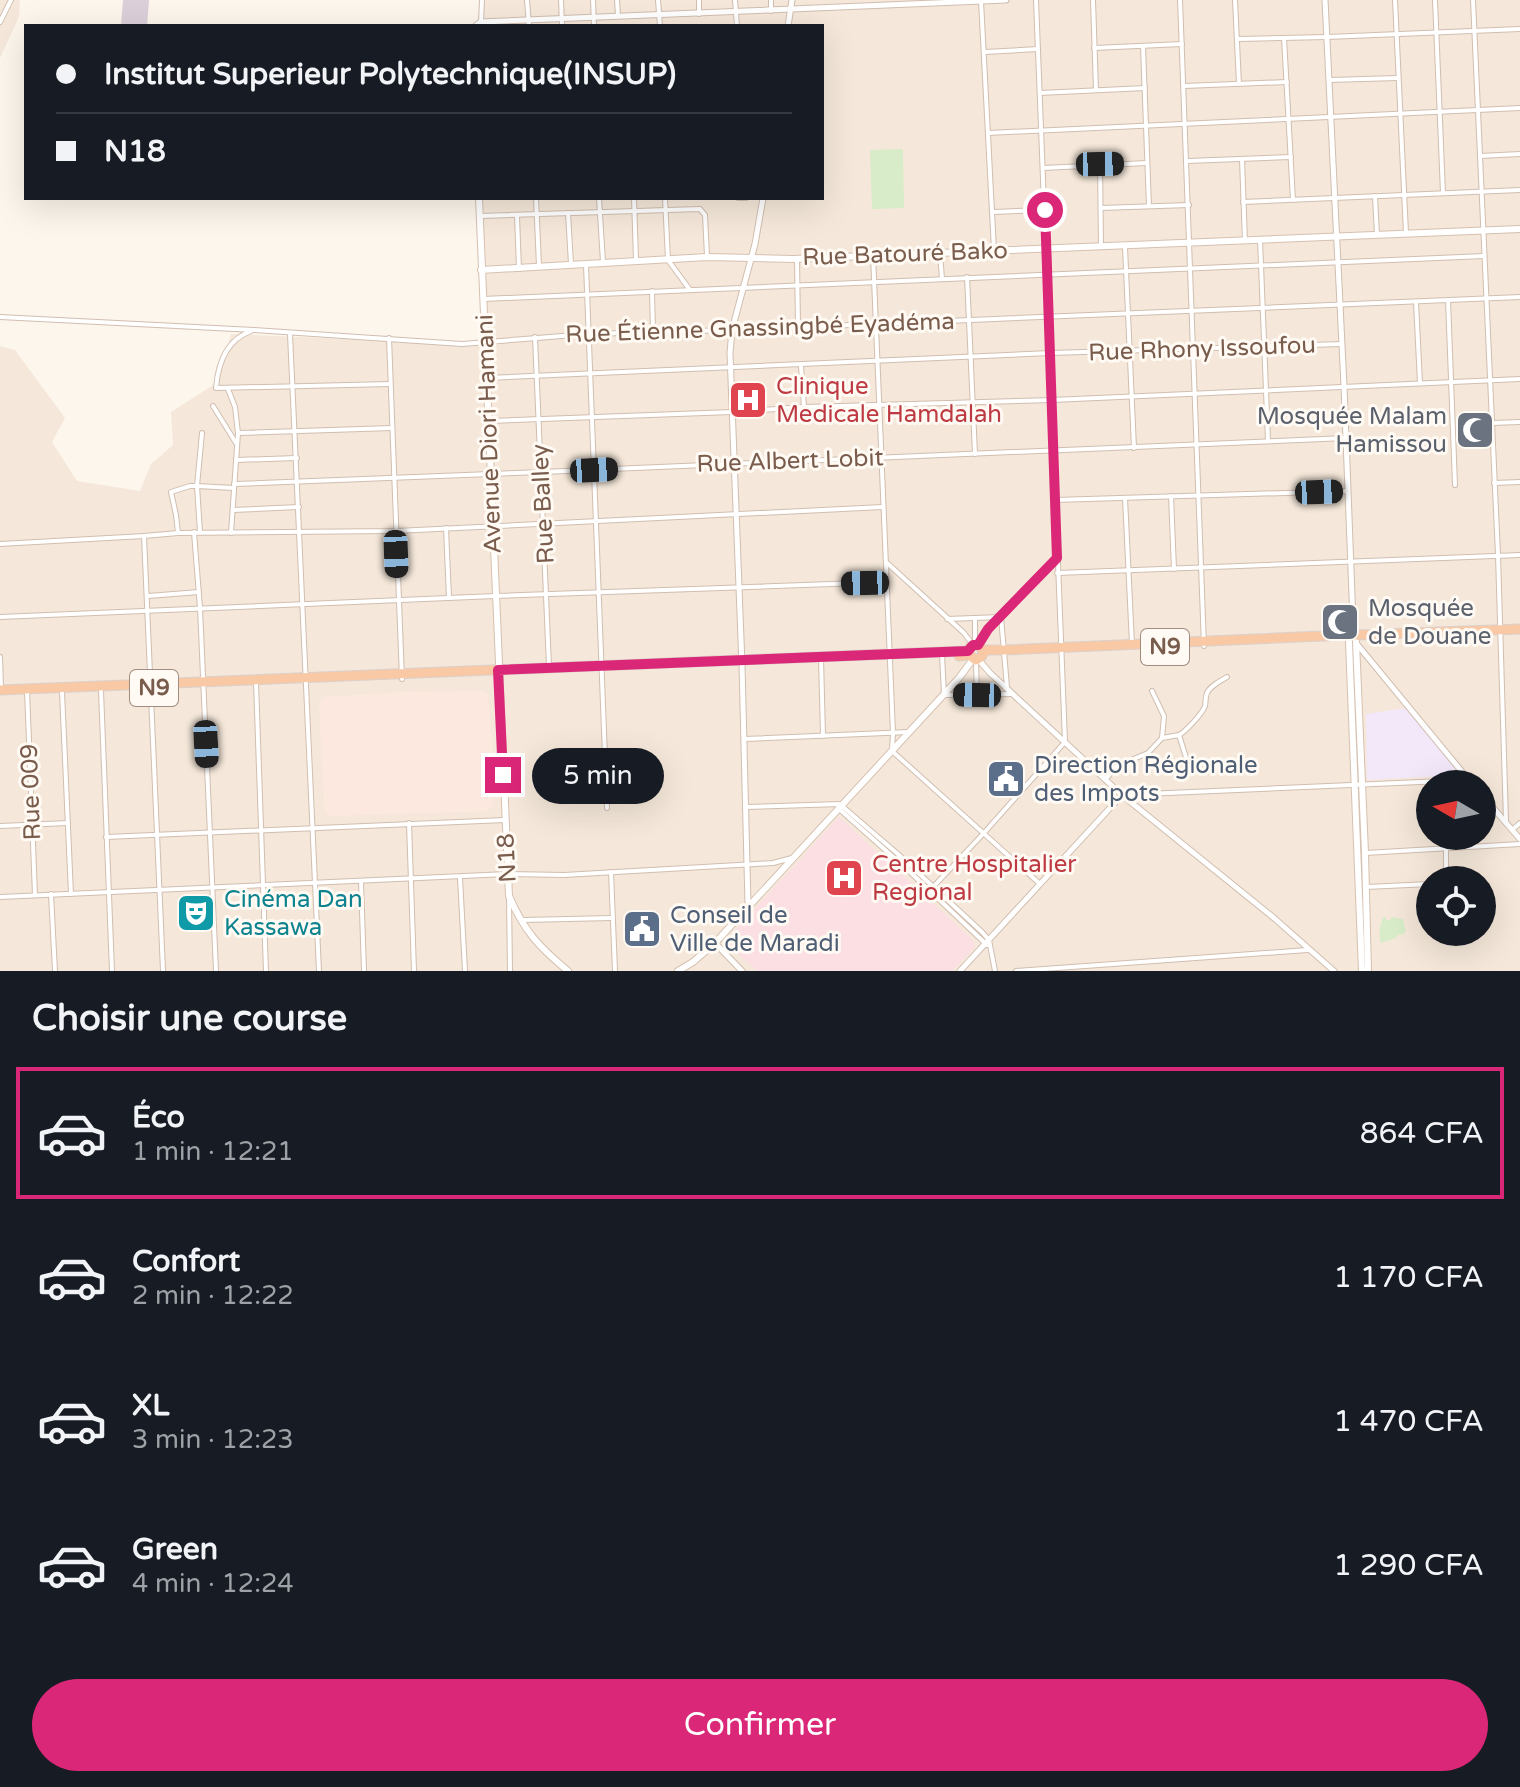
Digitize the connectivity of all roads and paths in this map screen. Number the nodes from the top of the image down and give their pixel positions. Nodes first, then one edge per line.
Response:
1 (11, 0) edge
2 (482, 0) edge
3 (527, 0) edge
4 (561, 0) edge
5 (593, 0) edge
6 (617, 0) edge
7 (658, 0) edge
8 (699, 0) edge
9 (735, 0) edge
10 (771, 0) edge
11 (792, 0) edge
12 (1006, 0) edge
13 (1036, 0) edge
14 (1093, 0) edge
15 (1180, 0) edge
16 (1235, 0) edge
17 (1325, 0) edge
18 (1395, 0) edge
19 (1435, 0) edge
20 (1473, 0) edge
21 (949, 1) edge
22 (981, 1) edge
23 (862, 3) edge
24 (791, 10) junction
25 (771, 11) junction
26 (736, 13) junction
27 (699, 14) junction
28 (659, 15) junction
29 (618, 16) junction
30 (594, 18) junction
31 (0, 22) edge
32 (562, 23) edge
33 (479, 24) edge
34 (529, 24) edge
35 (594, 24) edge
36 (660, 24) edge
37 (737, 24) edge
38 (788, 24) edge
39 (1520, 29) edge
40 (1475, 31) junction
41 (1436, 33) junction
42 (1397, 35) junction
43 (1327, 37) junction
44 (1520, 37) edge
45 (1284, 38) junction
46 (1238, 39) junction
47 (1182, 44) junction
48 (1143, 46) junction
49 (1094, 48) junction
50 (1038, 49) junction
51 (984, 52) junction
52 (1399, 78) junction
53 (1329, 80) junction
54 (1287, 82) junction
55 (1239, 84) junction
56 (1184, 86) junction
57 (1145, 88) junction
58 (1096, 90) junction
59 (1040, 93) junction
60 (1520, 108) edge
61 (1477, 110) junction
62 (1440, 112) junction
63 (1400, 114) junction
64 (1331, 118) junction
65 (1289, 119) junction
66 (1185, 124) junction
67 (1146, 126) junction
68 (1042, 131) junction
69 (988, 133) junction
70 (1520, 154) edge
71 (1480, 156) junction
72 (1291, 157) junction
73 (1242, 159) junction
74 (1187, 161) junction
75 (1147, 163) junction
76 (1100, 164) junction
77 (1043, 168) junction
78 (1520, 190) edge
79 (1481, 192) junction
80 (1443, 193) junction
81 (1404, 195) junction
82 (1375, 196) junction
83 (1335, 197) junction
84 (479, 200) edge
85 (536, 200) edge
86 (599, 200) edge
87 (634, 200) edge
88 (665, 200) edge
89 (763, 200) edge
90 (1293, 200) junction
91 (1243, 202) junction
92 (1189, 205) junction
93 (1149, 206) junction
94 (1101, 208) junction
95 (665, 209) junction
96 (1045, 210) junction
97 (634, 211) junction
98 (600, 212) junction
99 (993, 212) junction
100 (568, 213) junction
101 (537, 215) junction
102 (480, 216) junction
103 (517, 216) junction
104 (1520, 229) edge
105 (1483, 230) junction
106 (1406, 233) junction
107 (1377, 235) junction
108 (1337, 237) junction
109 (1260, 240) junction
110 (1245, 241) junction
111 (1190, 243) junction
112 (1124, 245) junction
113 (1101, 246) junction
114 (1046, 248) junction
115 (994, 250) junction
116 (940, 252) junction
117 (873, 255) junction
118 (1484, 256) junction
119 (707, 257) junction
120 (797, 258) junction
121 (751, 259) junction
122 (668, 260) junction
123 (636, 262) junction
124 (1338, 263) junction
125 (603, 264) junction
126 (586, 265) junction
127 (571, 266) junction
128 (1261, 267) junction
129 (539, 268) junction
130 (519, 269) junction
131 (1191, 269) junction
132 (481, 270) junction
133 (1126, 272) junction
134 (1047, 275) junction
135 (967, 277) junction
136 (942, 279) junction
137 (874, 281) junction
138 (797, 285) junction
139 (742, 288) junction
140 (690, 290) junction
141 (652, 291) junction
142 (587, 294) junction
143 (1520, 297) edge
144 (1487, 298) junction
145 (483, 299) junction
146 (1448, 300) junction
147 (1416, 302) junction
148 (1340, 305) junction
149 (1263, 308) junction
150 (1193, 311) junction
151 (1128, 313) junction
152 (1049, 316) junction
153 (0, 317) edge
154 (969, 319) junction
155 (876, 323) junction
156 (798, 327) junction
157 (254, 330) junction
158 (732, 330) junction
159 (653, 331) junction
160 (290, 333) junction
161 (588, 334) junction
162 (535, 337) junction
163 (389, 338) junction
164 (485, 343) junction
165 (1342, 344) junction
166 (1264, 346) junction
167 (1194, 349) junction
168 (1130, 351) junction
169 (1050, 353) junction
170 (971, 357) junction
171 (878, 361) junction
172 (801, 365) junction
173 (730, 368) junction
174 (590, 374) junction
175 (538, 376) junction
176 (487, 378) junction
177 (1520, 379) edge
178 (1490, 380) junction
179 (1452, 382) junction
180 (1420, 383) junction
181 (390, 384) junction
182 (294, 386) junction
183 (1344, 386) junction
184 (227, 389) junction
185 (1266, 389) junction
186 (1195, 393) junction
187 (1132, 395) junction
188 (1052, 400) junction
189 (973, 402) junction
190 (879, 405) junction
191 (213, 406) dead end
192 (804, 407) junction
193 (732, 412) junction
194 (592, 418) junction
195 (539, 420) junction
196 (489, 421) junction
197 (1520, 422) edge
198 (1492, 423) junction
199 (392, 428) junction
200 (296, 430) junction
201 (202, 433) dead end
202 (238, 433) junction
203 (1346, 438) junction
204 (1268, 441) junction
205 (237, 445) junction
206 (1197, 445) junction
207 (1134, 448) junction
208 (1054, 450) junction
209 (975, 454) junction
210 (881, 457) junction
211 (297, 458) junction
212 (236, 460) junction
213 (734, 463) junction
214 (594, 470) junction
215 (542, 472) junction
216 (491, 474) junction
217 (395, 477) junction
218 (298, 482) junction
219 (1520, 482) edge
220 (1494, 483) junction
221 (1455, 485) dead end
222 (197, 486) junction
223 (234, 486) junction
224 (1348, 491) junction
225 (1200, 495) junction
226 (1171, 496) junction
227 (1125, 498) junction
228 (1055, 500) junction
229 (299, 507) junction
230 (883, 507) junction
231 (233, 510) junction
232 (736, 515) junction
233 (596, 521) junction
234 (543, 523) junction
235 (492, 525) junction
236 (446, 528) junction
237 (396, 531) junction
238 (197, 532) junction
239 (300, 532) junction
240 (178, 533) junction
241 (231, 533) junction
242 (144, 536) junction
243 (0, 544) edge
244 (1498, 555) junction
245 (1520, 555) edge
246 (1057, 558) junction
247 (886, 562) junction
248 (1351, 562) junction
249 (1202, 568) junction
250 (1174, 569) junction
251 (1128, 571) junction
252 (1057, 573) junction
253 (887, 582) junction
254 (739, 588) junction
255 (199, 592) junction
256 (599, 593) junction
257 (547, 595) junction
258 (148, 596) junction
259 (495, 596) junction
260 (449, 598) junction
261 (398, 600) junction
262 (303, 605) junction
263 (200, 608) junction
264 (148, 610) junction
265 (0, 617) edge
266 (1001, 617) junction
267 (975, 618) junction
268 (947, 619) junction
269 (1501, 632) junction
270 (1520, 632) edge
271 (1352, 636) junction
272 (1132, 644) junction
273 (1204, 644) junction
274 (1061, 650) junction
275 (975, 652) junction
276 (1004, 652) junction
277 (942, 654) junction
278 (0, 657) edge
279 (890, 657) junction
280 (821, 659) junction
281 (742, 662) junction
282 (602, 668) junction
283 (549, 670) junction
284 (498, 673) junction
285 (402, 677) junction
286 (1227, 677) dead end
287 (306, 680) junction
288 (256, 682) junction
289 (203, 684) junction
290 (152, 686) junction
291 (27, 691) junction
292 (101, 691) junction
293 (1152, 691) dead end
294 (1, 692) edge
295 (62, 692) junction
296 (1010, 692) junction
297 (944, 695) junction
298 (977, 695) junction
299 (910, 732) junction
300 (893, 733) junction
301 (1179, 735) junction
302 (823, 736) junction
303 (1162, 738) junction
304 (744, 739) junction
305 (1065, 742) junction
306 (892, 751) junction
307 (1189, 767) dead end
308 (1460, 770) edge
309 (1105, 780) junction
310 (1416, 783) edge
311 (1359, 784) junction
312 (1122, 795) junction
313 (839, 806) junction
314 (745, 807) junction
315 (607, 808) dead end
316 (1496, 811) edge
317 (505, 820) junction
318 (68, 823) junction
319 (409, 823) junction
320 (1506, 823) junction
321 (1520, 823) edge
322 (32, 825) junction
323 (0, 826) edge
324 (313, 828) junction
325 (261, 830) junction
326 (1512, 830) junction
327 (210, 832) junction
328 (870, 833) junction
329 (158, 834) junction
330 (983, 834) junction
331 (106, 837) junction
332 (1520, 842) edge
333 (1496, 844) edge
334 (1416, 850) edge
335 (1362, 853) junction
336 (794, 858) junction
337 (747, 865) junction
338 (611, 872) junction
339 (507, 874) junction
340 (460, 877) junction
341 (410, 879) junction
342 (361, 881) junction
343 (315, 883) junction
344 (1040, 884) junction
345 (1416, 885) edge
346 (263, 886) junction
347 (934, 886) junction
348 (1366, 887) junction
349 (212, 888) junction
350 (160, 890) junction
351 (108, 892) junction
352 (51, 894) junction
353 (71, 894) junction
354 (35, 895) junction
355 (509, 896) junction
356 (0, 897) edge
357 (748, 905) junction
358 (612, 918) junction
359 (520, 921) junction
360 (715, 943) junction
361 (988, 943) junction
362 (1311, 950) junction
363 (1107, 964) junction
364 (1363, 970) edge
365 (55, 971) edge
366 (112, 971) edge
367 (163, 971) edge
368 (216, 971) edge
369 (266, 971) edge
370 (319, 971) edge
371 (364, 971) edge
372 (414, 971) edge
373 (465, 971) edge
374 (510, 971) edge
375 (568, 971) edge
376 (615, 971) edge
377 (678, 971) edge
378 (742, 971) edge
379 (960, 971) edge
380 (995, 971) edge
381 (1016, 971) edge
382 (1107, 971) edge
383 (1334, 971) edge

1 - 31 street
2 - 33 street
3 - 34 street
4 - 32 street
5 - 30 street
6 - 29 street
7 - 28 street
8 - 27 street
9 - 26 street
10 - 25 street
11 - 24 street
12 - 22 street
13 - 50 street
14 - 49 street
15 - 47 street
16 - 46 street
17 - 43 street
18 - 42 street
19 - 41 street
20 - 40 street
21 - 22 street
21 - 23 street
22 - 51 street
23 - 24 street
24 - 25 street
24 - 38 street
25 - 26 street
26 - 27 street
26 - 37 street
27 - 28 street
28 - 29 street
28 - 36 street
29 - 30 street
30 - 32 street
30 - 35 street
32 - 34 street
33 - 34 street
39 - 40 street
39 - 44 street
40 - 41 street
40 - 61 street
41 - 42 street
41 - 62 street
42 - 43 street
42 - 52 street
43 - 45 street
43 - 53 street
45 - 46 street
45 - 54 street
46 - 55 street
47 - 48 street
47 - 56 street
48 - 49 street
48 - 57 street
49 - 58 street
50 - 51 street
50 - 59 street
51 - 69 street
52 - 53 street
52 - 63 street
53 - 64 street
54 - 55 street
54 - 65 street
55 - 56 street
56 - 66 street
57 - 58 street
57 - 67 street
58 - 59 street
59 - 68 street
60 - 61 street
61 - 62 street
61 - 71 street
62 - 63 street
62 - 80 street
63 - 64 street
63 - 81 street
64 - 65 street
64 - 83 street
65 - 66 street
65 - 72 street
66 - 67 street
66 - 74 street
67 - 68 street
67 - 75 street
68 - 69 street
68 - 77 street
69 - 99 street
70 - 71 street
71 - 79 street
72 - 73 street
72 - 90 street
73 - 74 street
73 - 91 street
74 - 92 street
75 - 76 street
75 - 93 street
76 - 77 street
76 - 94 street
77 - 96 street
78 - 79 street
79 - 80 street
79 - 105 street
80 - 81 street
81 - 82 street
81 - 106 street
82 - 83 street
82 - 107 street
83 - 90 street
83 - 108 street
84 - 102 main road, Avenue Diori Hamani
85 - 101 street
86 - 98 street
87 - 97 street
88 - 95 street
89 - 121 street
90 - 91 street
91 - 110 street
92 - 93 street
92 - 111 street
93 - 94 street
94 - 113 street
95 - 97 street
95 - 119 street
95 - 122 street
96 - 99 street
96 - 114 street
97 - 98 street
97 - 123 street
98 - 100 street
98 - 125 street
99 - 115 street
100 - 101 street
100 - 127 street
101 - 103 street
101 - 129 street
102 - 103 street
102 - 132 main road, Avenue Diori Hamani
103 - 130 street
104 - 105 main road, Rue Batouré Bako
105 - 106 main road, Rue Batouré Bako
105 - 118 street
106 - 107 main road, Rue Batouré Bako
107 - 108 main road, Rue Batouré Bako
108 - 109 main road, Rue Batouré Bako
108 - 124 street
109 - 110 main road, Rue Batouré Bako
109 - 128 street
110 - 111 main road, Rue Batouré Bako
111 - 112 main road, Rue Batouré Bako
111 - 131 street
112 - 113 main road, Rue Batouré Bako
112 - 133 street
113 - 114 main road, Rue Batouré Bako
114 - 115 main road, Rue Batouré Bako
114 - 134 street
115 - 116 main road, Rue Batouré Bako
116 - 117 main road, Rue Batouré Bako
116 - 136 street
117 - 120 main road, Rue Batouré Bako
117 - 137 street
118 - 124 street
118 - 144 street
119 - 121 main road, Rue Batouré Bako
119 - 122 main road, Rue Batouré Bako
120 - 121 main road, Rue Batouré Bako
120 - 138 street
121 - 139 street
122 - 123 main road, Rue Batouré Bako
122 - 140 street
123 - 125 main road, Rue Batouré Bako
124 - 128 street
124 - 148 street
125 - 126 main road, Rue Batouré Bako
126 - 127 main road, Rue Batouré Bako
126 - 142 street
127 - 129 main road, Rue Batouré Bako
128 - 131 street
128 - 149 street
129 - 130 main road, Rue Batouré Bako
130 - 132 main road, Rue Batouré Bako
131 - 133 street
131 - 150 street
132 - 145 main road, Avenue Diori Hamani
133 - 134 street
133 - 151 street
134 - 135 street
134 - 152 street
135 - 136 street
135 - 154 street
136 - 137 street
137 - 138 street
137 - 155 street
138 - 139 street
138 - 156 street
139 - 140 street
139 - 158 street
140 - 141 street
141 - 142 street
141 - 159 street
142 - 145 street
142 - 161 street
143 - 144 street, Rue Étienne Gnassingbé Eyadéma
144 - 146 street, Rue Étienne Gnassingbé Eyadéma
144 - 178 street
145 - 164 main road, Avenue Diori Hamani
146 - 147 street, Rue Étienne Gnassingbé Eyadéma
146 - 179 street
147 - 148 street, Rue Étienne Gnassingbé Eyadéma
147 - 180 street
148 - 149 street, Rue Étienne Gnassingbé Eyadéma
148 - 165 street
149 - 150 street, Rue Étienne Gnassingbé Eyadéma
149 - 166 street
150 - 151 street, Rue Étienne Gnassingbé Eyadéma
150 - 167 street
151 - 152 street, Rue Étienne Gnassingbé Eyadéma
151 - 168 street
152 - 154 street, Rue Étienne Gnassingbé Eyadéma
152 - 169 street
153 - 157 street, Rue Étienne Gnassingbé Eyadéma
154 - 155 street, Rue Étienne Gnassingbé Eyadéma
154 - 170 street
155 - 156 street, Rue Étienne Gnassingbé Eyadéma
155 - 171 street
156 - 158 street, Rue Étienne Gnassingbé Eyadéma
157 - 160 street, Rue Étienne Gnassingbé Eyadéma
157 - 184 street
158 - 159 street, Rue Étienne Gnassingbé Eyadéma
158 - 173 street
159 - 161 street, Rue Étienne Gnassingbé Eyadéma
160 - 163 street, Rue Étienne Gnassingbé Eyadéma
160 - 182 street
161 - 162 street, Rue Étienne Gnassingbé Eyadéma
161 - 174 street
162 - 164 street, Rue Étienne Gnassingbé Eyadéma
162 - 175 street, Rue Balley
163 - 164 street, Rue Étienne Gnassingbé Eyadéma
163 - 181 street
164 - 176 main road, Avenue Diori Hamani
165 - 166 street, Rue Rhony Issoufou
165 - 183 street
166 - 167 street, Rue Rhony Issoufou
166 - 185 street
167 - 168 street, Rue Rhony Issoufou
167 - 186 street
168 - 169 street, Rue Rhony Issoufou
168 - 187 street
169 - 170 street, Rue Rhony Issoufou
169 - 188 street
170 - 171 street, Rue Rhony Issoufou
170 - 189 street
171 - 172 street, Rue Rhony Issoufou
171 - 190 street
172 - 173 street, Rue Rhony Issoufou
172 - 192 street
173 - 174 street, Rue Rhony Issoufou
173 - 193 street
174 - 175 street, Rue Rhony Issoufou
174 - 194 street
175 - 176 street, Rue Rhony Issoufou
175 - 195 street, Rue Balley
176 - 196 main road, Avenue Diori Hamani
177 - 178 street
178 - 179 street
178 - 198 street
179 - 180 street
179 - 221 street
180 - 183 street
181 - 182 street
181 - 199 street
182 - 184 street
182 - 200 street
183 - 185 street
183 - 203 street
184 - 202 street
185 - 186 street
185 - 204 street
186 - 187 street
186 - 206 street
187 - 188 street
187 - 207 street
188 - 189 street
188 - 208 street
189 - 190 street
189 - 209 street
190 - 192 street
190 - 210 street
191 - 205 street
192 - 193 street
193 - 194 street
193 - 213 street
194 - 195 street
194 - 214 street
195 - 196 street
195 - 215 street, Rue Balley
196 - 216 main road, Avenue Diori Hamani
197 - 198 street
198 - 220 street
199 - 200 street
199 - 217 street
200 - 202 street
200 - 211 street
201 - 222 street
202 - 205 street
203 - 204 street, Rue Albert Lobit
203 - 224 street
204 - 206 street, Rue Albert Lobit
205 - 212 street
206 - 207 street, Rue Albert Lobit
206 - 225 street
207 - 208 street, Rue Albert Lobit
208 - 209 street, Rue Albert Lobit
208 - 228 street
209 - 210 street, Rue Albert Lobit
210 - 213 street, Rue Albert Lobit
210 - 230 street
211 - 212 street
211 - 218 street
212 - 223 street
213 - 214 street, Rue Albert Lobit
213 - 232 street
214 - 215 street, Rue Albert Lobit
214 - 233 street
215 - 216 street, Rue Albert Lobit
215 - 234 street, Rue Balley
216 - 217 street, Rue Albert Lobit
216 - 235 main road, Avenue Diori Hamani
217 - 218 street, Rue Albert Lobit
217 - 237 street
218 - 223 street, Rue Albert Lobit
218 - 229 street
219 - 220 street
220 - 244 street
222 - 223 street, Rue Albert Lobit
222 - 238 street
222 - 240 street
223 - 231 street
224 - 225 street
224 - 248 street
225 - 226 street
225 - 249 street
226 - 227 street
226 - 250 street
227 - 228 street
227 - 251 street
228 - 246 street
229 - 231 street
229 - 239 street
230 - 232 street
230 - 247 street
231 - 241 street
232 - 233 street
232 - 254 street
233 - 234 street
233 - 256 street
234 - 235 street
234 - 257 street, Rue Balley
235 - 236 street
235 - 259 main road, Avenue Diori Hamani
236 - 237 street
236 - 260 street
237 - 239 street
237 - 261 street
238 - 240 street
238 - 241 street
238 - 255 street
239 - 241 street
239 - 262 street
240 - 242 street
242 - 243 street
242 - 258 street
244 - 245 street
244 - 248 street
244 - 269 street
246 - 252 street
246 - 266 street
247 - 253 street
247 - 268 street
248 - 249 street
248 - 271 street
249 - 250 street
249 - 273 street
250 - 251 street
251 - 252 street
251 - 272 street
252 - 274 street
253 - 254 street
253 - 279 street
254 - 256 street
254 - 281 street
255 - 258 street
255 - 263 street
256 - 257 street
256 - 282 street
257 - 259 street
257 - 283 street, Rue Balley
258 - 264 street
259 - 260 street
259 - 284 main road, Avenue Diori Hamani
260 - 261 street
261 - 262 street
261 - 285 street
262 - 263 street
262 - 287 street
263 - 264 street
263 - 289 street
264 - 265 street
264 - 290 street
266 - 267 street
266 - 275 street
266 - 276 street
267 - 268 street
267 - 275 street
268 - 275 street
269 - 270 highway, N9
269 - 271 highway, N9
269 - 320 street
271 - 273 highway, N9
271 - 308 street
271 - 311 main road
272 - 273 highway, N9
272 - 274 highway, N9
273 - 274 highway, N9
274 - 276 highway, N9
274 - 305 street
275 - 276 highway, N9
275 - 277 highway, N9
275 - 296 street
275 - 297 main road
275 - 298 street
276 - 296 street
277 - 279 highway, N9
277 - 297 street
278 - 294 street
279 - 280 highway, N9
279 - 300 street
280 - 281 highway, N9
280 - 302 street
281 - 282 highway, N9
281 - 304 street
282 - 283 highway, N9
282 - 315 street
283 - 284 highway, N9
284 - 285 highway, N9
284 - 317 main road, N18
285 - 287 highway, N9
286 - 301 street
287 - 288 highway, N9
287 - 324 street
288 - 289 highway, N9
288 - 325 street
289 - 290 highway, N9
289 - 327 street
290 - 291 highway, N9
290 - 292 highway, N9
290 - 329 street
291 - 294 highway, N9
291 - 295 highway, N9
291 - 322 street, Rue 009
292 - 295 highway, N9
292 - 331 street
293 - 303 street
295 - 318 street
296 - 298 street
296 - 305 street
297 - 298 street
297 - 299 main road
299 - 300 street
299 - 306 main road
300 - 302 street
300 - 306 street
301 - 303 street
301 - 307 street
302 - 304 street
303 - 309 street
304 - 314 street
305 - 309 street
305 - 330 street
306 - 313 main road
306 - 330 street
309 - 312 street
310 - 311 street
311 - 312 street
311 - 335 main road
312 - 344 street
312 - 362 street
313 - 314 street
313 - 328 street
313 - 336 main road
314 - 337 street
316 - 320 street
317 - 319 street
317 - 339 main road, N18
318 - 322 street
318 - 353 street
319 - 324 street
319 - 341 street
320 - 326 street
321 - 326 street
322 - 323 street
322 - 354 street, Rue 009
324 - 325 street
324 - 343 street
325 - 327 street
325 - 346 street
326 - 332 street
327 - 329 street
327 - 349 street
328 - 347 street
328 - 361 street
329 - 331 street
329 - 350 street
330 - 344 street
330 - 347 street
331 - 351 street
332 - 333 street
334 - 335 street
335 - 348 main road
335 - 364 main road
336 - 337 street
336 - 357 main road
337 - 338 street
337 - 357 street
338 - 339 street
338 - 358 street
339 - 340 street
339 - 355 main road, N18
340 - 341 street
340 - 373 street
341 - 342 street
341 - 372 street
342 - 343 street
342 - 371 street
343 - 346 street
343 - 370 street
344 - 361 street
345 - 348 street
346 - 349 street
346 - 369 street
347 - 361 street
348 - 364 main road
349 - 350 street
349 - 368 street
350 - 351 street
350 - 367 street
351 - 353 street
351 - 366 street
352 - 353 street
352 - 354 street
352 - 365 street
354 - 356 street
355 - 359 main road, N18
355 - 374 street
357 - 360 main road
358 - 359 street
358 - 376 street
359 - 375 main road, N18
360 - 377 main road
360 - 378 street
361 - 379 street
361 - 380 street
362 - 363 street
362 - 383 street
363 - 381 street
363 - 382 street

